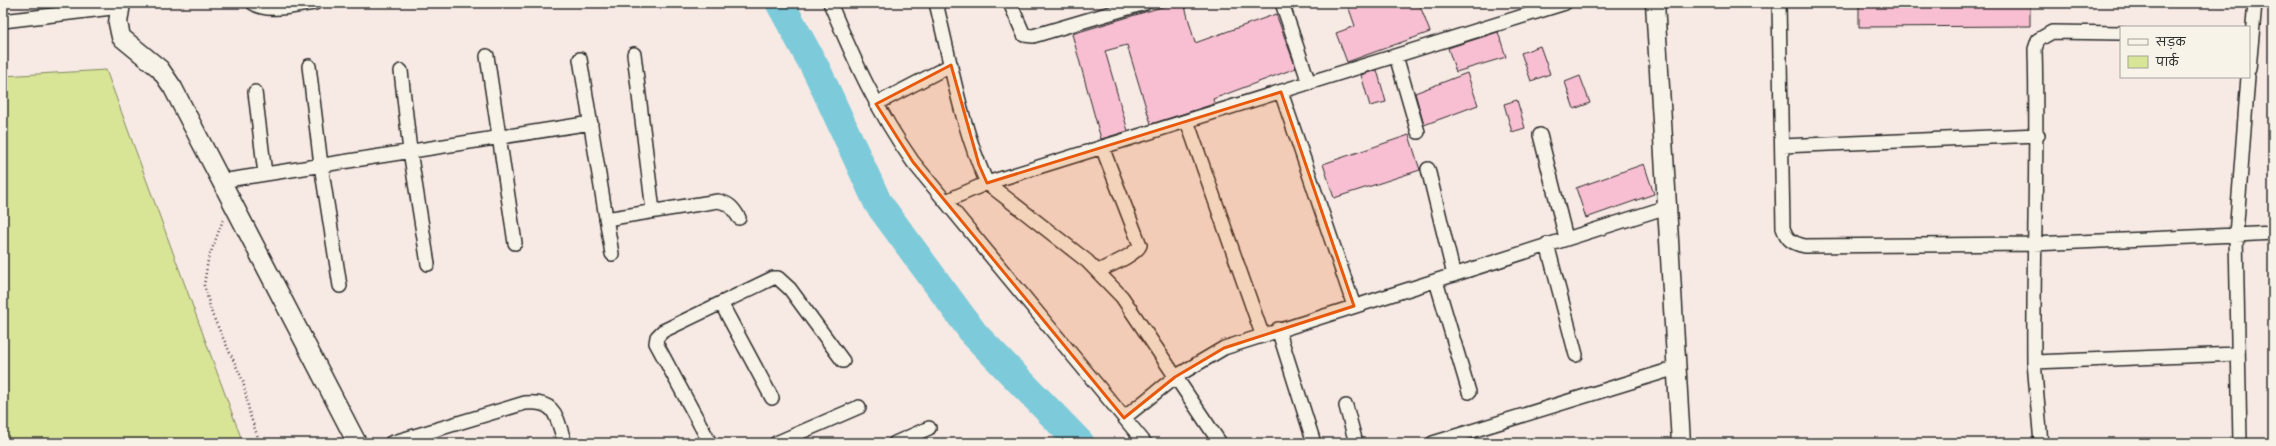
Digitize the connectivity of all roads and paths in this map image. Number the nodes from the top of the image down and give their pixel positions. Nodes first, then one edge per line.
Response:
1 (253, 3) edge
2 (315, 3) edge
3 (830, 3) edge
4 (936, 3) edge
5 (1010, 3) edge
6 (1145, 3) edge
7 (1282, 3) edge
8 (1565, 3) edge
9 (1655, 3) edge
10 (1779, 3) edge
11 (2254, 3) edge
12 (121, 5) edge
13 (1128, 6) edge
14 (3, 21) edge
15 (2120, 33) edge
16 (2250, 35) edge
17 (634, 54) dead end
18 (487, 56) dead end
19 (1396, 56) junction
20 (580, 59) dead end
21 (952, 65) junction
22 (309, 66) dead end
23 (401, 71) dead end
24 (2248, 78) edge
25 (1308, 83) junction
26 (255, 92) dead end
27 (1281, 92) junction
28 (876, 104) junction
29 (1187, 121) junction
30 (590, 123) junction
31 (1418, 132) dead end
32 (1540, 135) dead end
33 (2038, 135) junction
34 (500, 137) junction
35 (1782, 146) junction
36 (1102, 147) junction
37 (410, 151) junction
38 (321, 165) junction
39 (1428, 169) dead end
40 (265, 174) junction
41 (221, 180) junction
42 (988, 183) junction
43 (230, 201) junction
44 (946, 201) junction
45 (1667, 207) junction
46 (653, 211) junction
47 (739, 218) dead end
48 (606, 219) junction
49 (2273, 233) edge
50 (2236, 235) junction
51 (1566, 238) junction
52 (515, 243) dead end
53 (1547, 244) junction
54 (2033, 244) junction
55 (612, 254) dead end
56 (428, 264) dead end
57 (1098, 271) junction
58 (1454, 275) junction
59 (1436, 281) junction
60 (340, 286) dead end
61 (721, 303) junction
62 (1354, 306) junction
63 (1278, 329) junction
64 (1262, 334) junction
65 (2237, 354) junction
66 (1576, 355) dead end
67 (843, 361) dead end
68 (2034, 362) junction
69 (1676, 368) junction
70 (1175, 377) junction
71 (1469, 392) dead end
72 (772, 398) dead end
73 (1346, 406) dead end
74 (859, 408) dead end
75 (1124, 418) junction
76 (929, 428) dead end
77 (260, 443) edge
78 (357, 443) edge
79 (391, 443) edge
80 (564, 443) edge
81 (710, 443) edge
82 (776, 443) edge
83 (895, 443) edge
84 (1145, 443) edge
85 (1220, 443) edge
86 (1314, 443) edge
87 (1356, 443) edge
88 (1432, 443) edge
89 (1681, 443) edge
90 (2041, 443) edge
91 (2240, 443) edge

1 - 2 street
3 - 28 street
4 - 21 street
5 - 13 street
6 - 13 street
7 - 25 street
8 - 19 street
9 - 45 street
10 - 35 street
11 - 16 street
12 - 14 street
12 - 41 street
15 - 33 street
17 - 46 street
18 - 34 street
19 - 25 street
19 - 31 street
20 - 30 street
21 - 28 street
21 - 42 street
22 - 38 street
23 - 37 street
24 - 50 street
25 - 27 street
26 - 40 street
27 - 29 street
27 - 62 street
28 - 44 street
29 - 36 street
29 - 64 street
30 - 34 street
30 - 48 street
32 - 51 street
33 - 35 street
33 - 54 street
34 - 37 street
34 - 52 street
35 - 54 street
36 - 42 street
36 - 57 street
37 - 38 street
37 - 56 street
38 - 40 street
38 - 60 street
39 - 58 street
40 - 41 street
41 - 43 street
42 - 44 street
42 - 57 street
43 - 77 path
43 - 78 street
44 - 75 street
45 - 51 street
45 - 69 street
46 - 47 street
46 - 48 street
48 - 55 street
49 - 50 street
50 - 54 street
50 - 65 street
51 - 53 street
53 - 58 street
53 - 66 street
54 - 68 street
57 - 70 street
58 - 59 street
59 - 62 street
59 - 71 street
61 - 67 street
61 - 72 street
61 - 81 street
62 - 63 street
63 - 64 street
63 - 86 street
64 - 70 street
65 - 68 street
65 - 91 street
68 - 90 street
69 - 88 street
69 - 89 street
70 - 75 street
70 - 85 street
73 - 87 street
74 - 82 street
75 - 84 street
76 - 83 street
79 - 80 street

